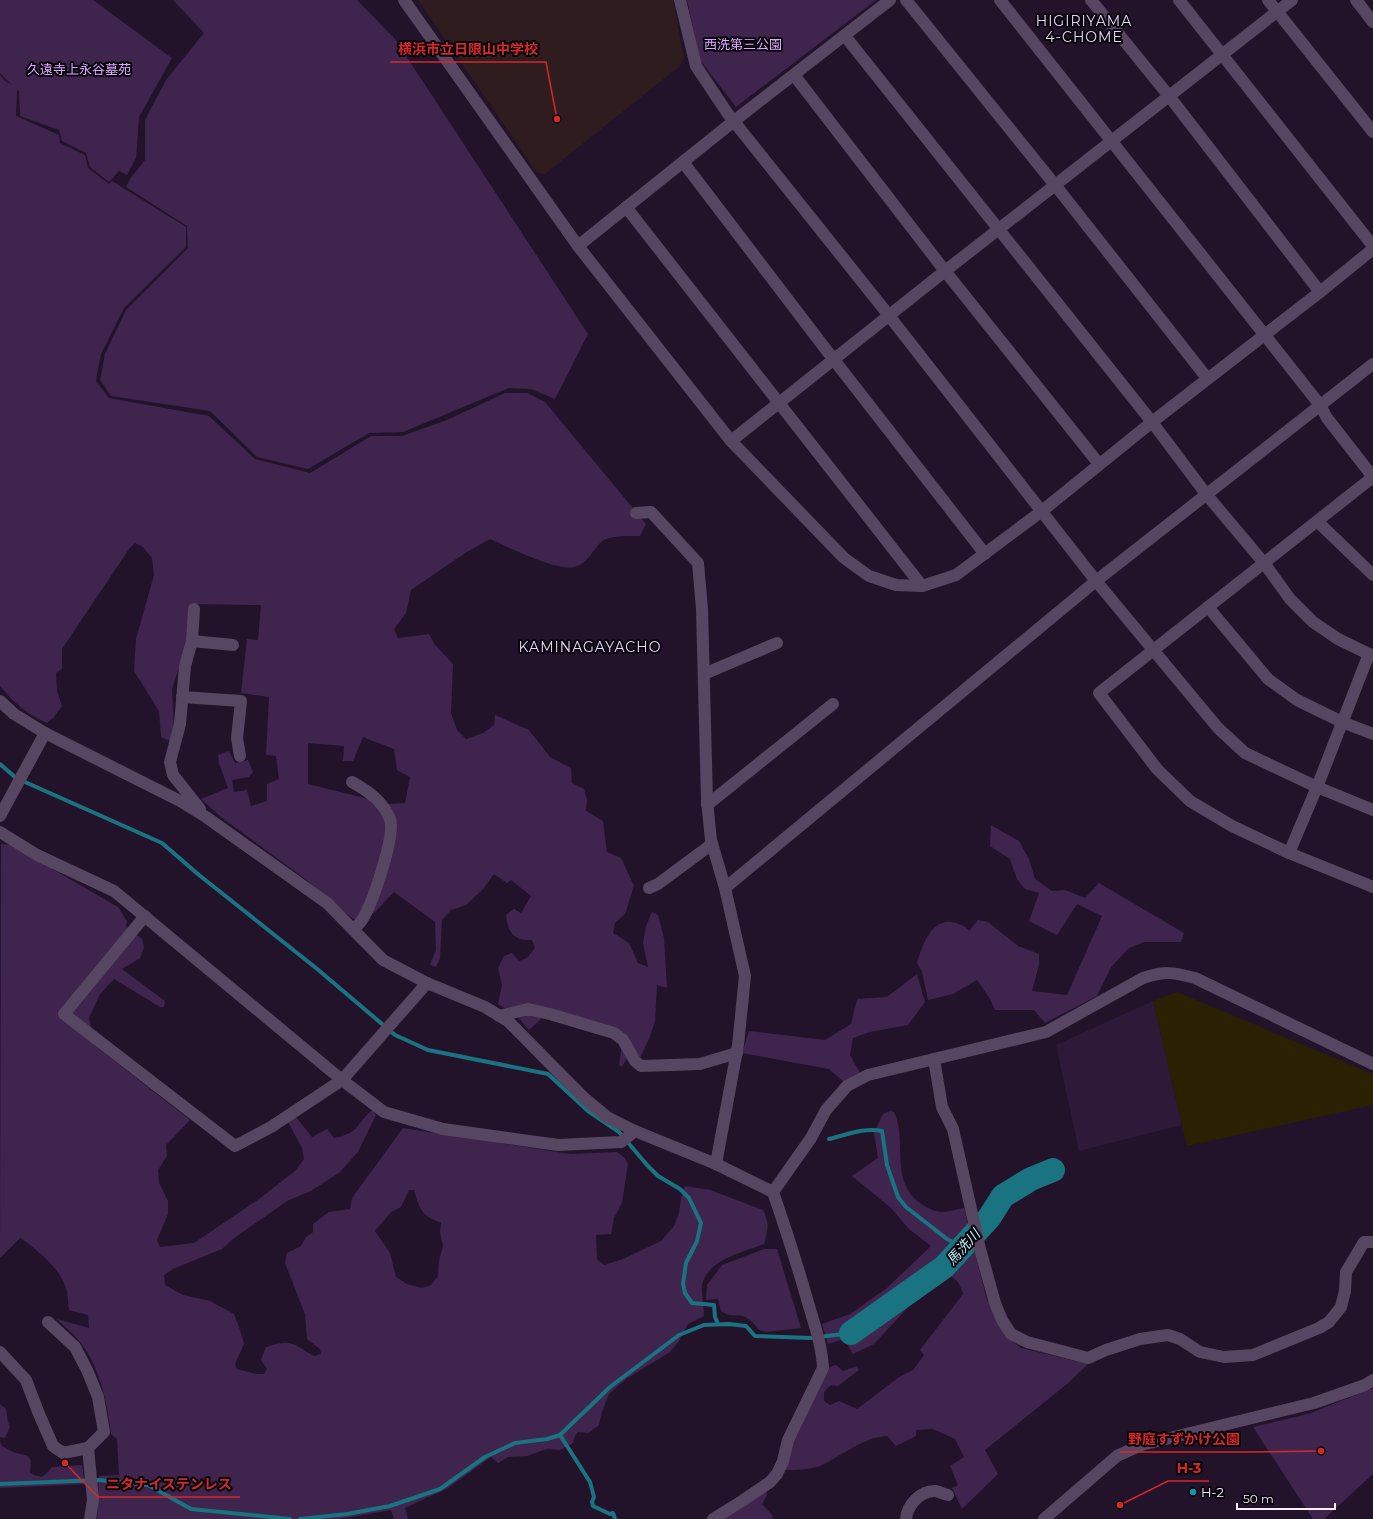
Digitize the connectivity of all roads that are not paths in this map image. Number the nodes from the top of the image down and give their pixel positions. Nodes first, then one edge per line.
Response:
1 (404, 0) edge
2 (680, 0) edge
3 (890, 0) edge
4 (906, 0) edge
5 (1000, 0) edge
6 (1091, 0) edge
7 (1179, 0) edge
8 (1268, 0) edge
9 (1292, 0) edge
10 (1356, 0) edge
11 (1278, 11) junction
12 (1373, 22) edge
13 (845, 36) junction
14 (1222, 56) junction
15 (794, 76) junction
16 (1168, 96) junction
17 (734, 121) junction
18 (1373, 132) edge
19 (1111, 141) junction
20 (683, 162) junction
21 (1055, 185) junction
22 (626, 207) junction
23 (999, 229) junction
24 (578, 246) junction
25 (1373, 248) edge
26 (945, 271) junction
27 (1320, 292) junction
28 (888, 316) junction
29 (1264, 336) junction
30 (833, 359) junction
31 (1373, 364) edge
32 (1207, 378) junction
33 (779, 403) junction
34 (1320, 405) junction
35 (1152, 422) junction
36 (730, 441) junction
37 (1099, 464) junction
38 (1373, 477) edge
39 (1206, 494) junction
40 (1042, 511) junction
41 (636, 513) dead end
42 (1318, 522) junction
43 (985, 554) junction
44 (1264, 563) junction
45 (1373, 575) edge
46 (1096, 581) junction
47 (922, 586) junction
48 (1208, 607) junction
49 (194, 609) dead end
50 (192, 641) junction
51 (777, 643) dead end
52 (233, 645) dead end
53 (1153, 650) junction
54 (1371, 655) edge
55 (704, 674) junction
56 (182, 697) junction
57 (0, 702) edge
58 (833, 704) dead end
59 (1342, 722) junction
60 (45, 733) junction
61 (1373, 734) edge
62 (240, 756) dead end
63 (352, 782) dead end
64 (1317, 787) junction
65 (707, 805) junction
66 (1373, 810) edge
67 (0, 816) edge
68 (206, 817) junction
69 (0, 832) edge
70 (712, 844) junction
71 (1289, 853) junction
72 (1373, 887) edge
73 (649, 888) dead end
74 (725, 888) junction
75 (145, 916) junction
76 (354, 930) junction
77 (427, 983) junction
78 (499, 1016) junction
79 (737, 1053) junction
80 (934, 1058) junction
81 (1373, 1064) edge
82 (342, 1080) junction
83 (633, 1132) junction
84 (716, 1164) junction
85 (773, 1192) junction
86 (1373, 1242) edge
87 (48, 1322) dead end
88 (0, 1352) edge
89 (1373, 1380) edge
90 (88, 1448) junction
91 (948, 1495) dead end
92 (90, 1519) edge
93 (713, 1519) edge
94 (906, 1519) edge
95 (1044, 1519) edge

1 - 24 street
2 - 17 street
3 - 13 street
4 - 21 street
5 - 19 street
6 - 16 street
7 - 14 street
8 - 11 street
9 - 11 street
10 - 12 street
11 - 14 street
11 - 18 street
13 - 15 street
13 - 23 street
14 - 16 street
14 - 25 street
15 - 17 street
15 - 26 street
16 - 19 street
16 - 27 street
17 - 20 street
17 - 28 street
19 - 21 street
19 - 29 street
20 - 22 street
20 - 30 street
21 - 23 street
21 - 32 street
22 - 24 street
22 - 33 street
23 - 26 street
23 - 35 street
24 - 36 street
25 - 27 street
26 - 28 street
26 - 37 street
27 - 29 street
28 - 30 street
28 - 40 street
29 - 32 street
29 - 34 street
30 - 33 street
30 - 43 street
31 - 34 street
32 - 35 street
33 - 36 street
33 - 47 street
34 - 38 street
34 - 39 street
35 - 37 street
35 - 39 street
36 - 47 street
37 - 40 street
38 - 42 street
39 - 44 street
39 - 46 street
40 - 43 street
40 - 46 street
41 - 55 street
42 - 44 street
42 - 45 street
43 - 47 street
44 - 48 street
44 - 54 street
46 - 53 street
46 - 74 street
48 - 53 street
48 - 59 street
49 - 50 street
50 - 52 street
50 - 56 street
51 - 55 street
53 - 64 street
53 - 71 street
54 - 59 street
55 - 65 street
56 - 62 street
56 - 68 street
57 - 60 street
58 - 65 street
59 - 61 street
59 - 64 street
60 - 67 street
60 - 68 street
63 - 76 street
64 - 66 street
64 - 71 street
65 - 70 street
68 - 76 street
69 - 75 street
70 - 73 street
70 - 74 street
71 - 72 street
74 - 79 street
75 - 82 street
75 - 82 street
76 - 77 street
77 - 78 street
77 - 82 street
78 - 79 street
78 - 83 street
79 - 84 street
80 - 81 street
80 - 85 street
80 - 86 street
82 - 83 street
83 - 84 street
84 - 85 street
85 - 93 street
87 - 90 street
88 - 90 street
89 - 95 street
90 - 92 street
91 - 94 street

